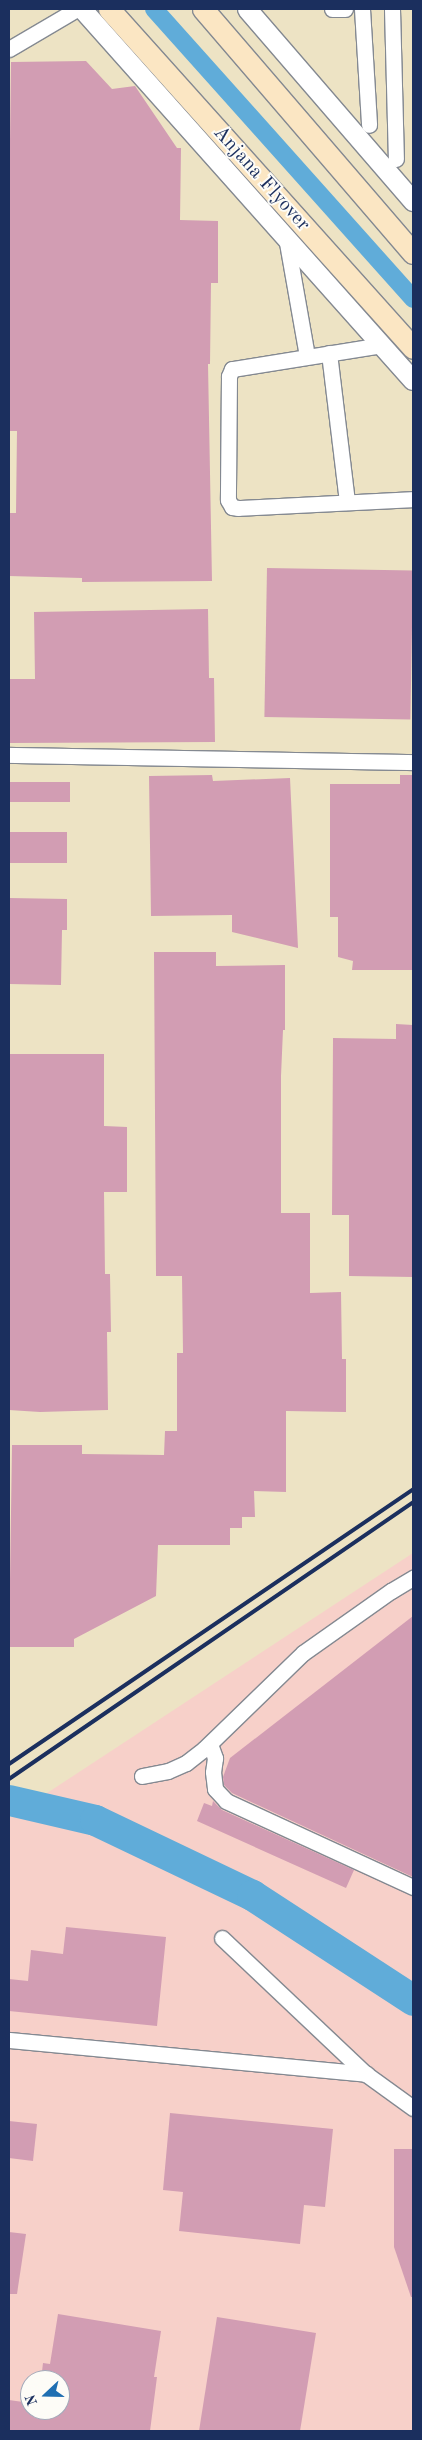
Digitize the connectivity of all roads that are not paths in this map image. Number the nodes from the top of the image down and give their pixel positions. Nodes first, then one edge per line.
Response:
1 (77, 9) edge
2 (82, 9) edge
3 (109, 9) edge
4 (203, 9) edge
5 (247, 9) edge
6 (332, 9) edge
7 (345, 9) edge
8 (362, 9) edge
9 (392, 9) edge
10 (9, 49) edge
11 (368, 125) dead end
12 (396, 159) dead end
13 (413, 200) edge
14 (286, 237) junction
15 (413, 253) edge
16 (382, 345) junction
17 (413, 348) edge
18 (329, 353) junction
19 (307, 356) junction
20 (413, 380) edge
21 (413, 499) edge
22 (347, 502) junction
23 (9, 754) edge
24 (413, 762) edge
25 (413, 1578) edge
26 (210, 1744) junction
27 (142, 1776) dead end
28 (413, 1887) edge
29 (222, 1938) dead end
30 (9, 2040) edge
31 (366, 2074) junction
32 (413, 2108) edge

1 - 10 street
2 - 14 street
3 - 17 main road, Anjana Flyover
4 - 15 main road
5 - 13 street
6 - 7 street
8 - 11 street
9 - 12 street
14 - 16 street
14 - 19 street
16 - 18 street
16 - 20 street
18 - 19 street
18 - 22 street
19 - 22 street
21 - 22 street
23 - 24 street
25 - 26 street
26 - 27 street
26 - 28 street
29 - 31 street
30 - 31 street
31 - 32 street

